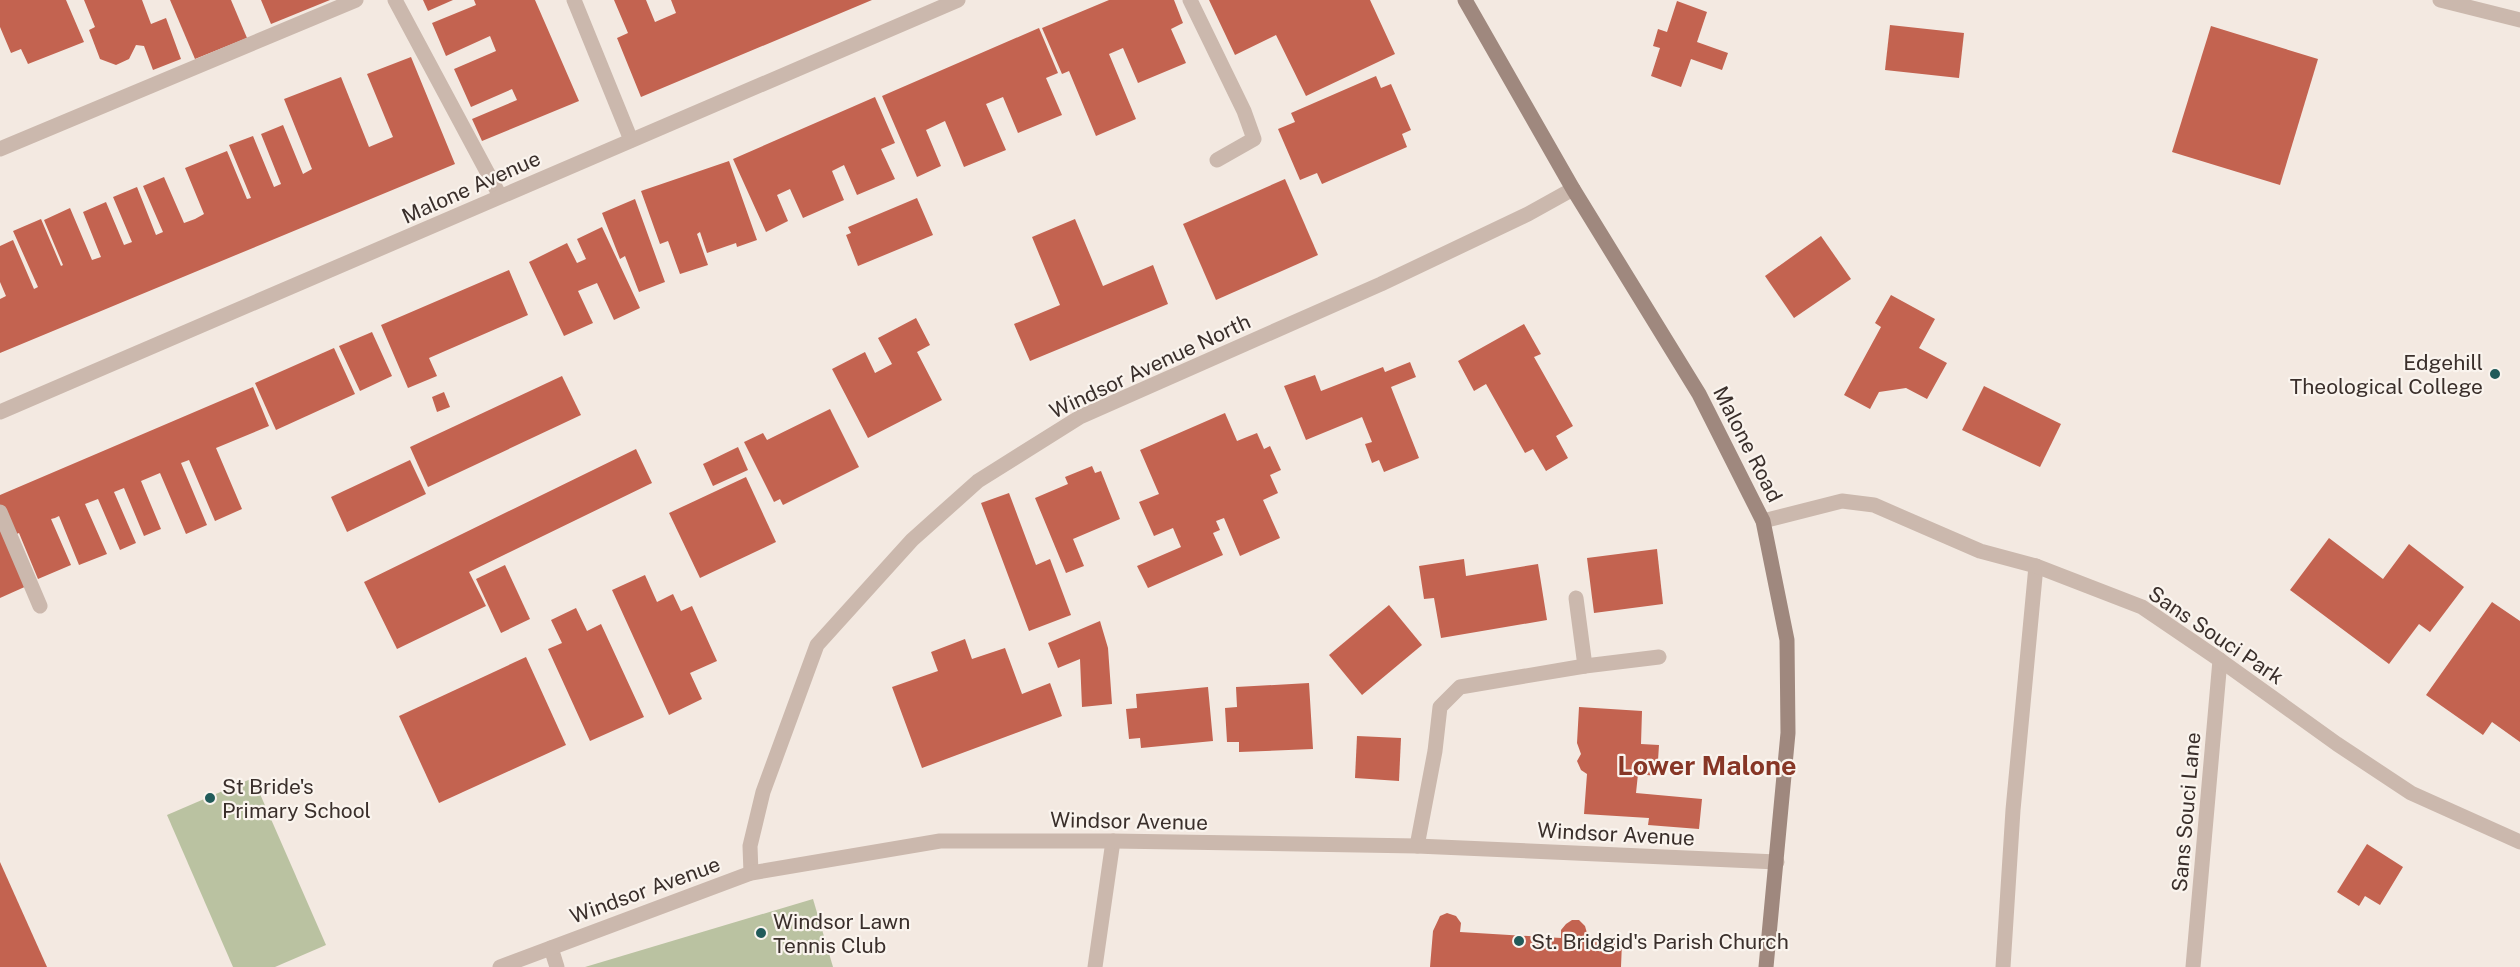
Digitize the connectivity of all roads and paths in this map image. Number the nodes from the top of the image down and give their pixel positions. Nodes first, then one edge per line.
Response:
1 (356, 0) edge
2 (395, 0) edge
3 (574, 0) edge
4 (958, 0) edge
5 (1190, 0) edge
6 (1465, 0) edge
7 (2440, 0) edge
8 (2520, 20) edge
9 (631, 140) junction
10 (0, 149) edge
11 (1217, 160) dead end
12 (1573, 189) junction
13 (500, 196) junction
14 (0, 412) edge
15 (0, 512) edge
16 (1763, 520) junction
17 (2036, 566) junction
18 (1576, 598) dead end
19 (40, 606) dead end
20 (1659, 657) dead end
21 (2220, 660) junction
22 (1585, 666) junction
23 (1113, 841) junction
24 (2520, 842) edge
25 (1417, 846) junction
26 (1777, 862) junction
27 (751, 873) junction
28 (551, 948) junction
29 (500, 967) edge
30 (557, 967) edge
31 (1095, 967) edge
32 (1766, 967) edge
33 (2003, 967) edge
34 (2193, 967) edge

1 - 10 street
2 - 13 street
3 - 9 street
4 - 9 street, Malone Avenue
5 - 11 street
6 - 12 main road, Malone Road
7 - 8 street
9 - 13 street, Malone Avenue
12 - 16 main road, Malone Road
12 - 27 street, Windsor Avenue North
13 - 14 street, Malone Avenue
15 - 19 street
16 - 17 street, Sans Souci Park
16 - 26 main road, Malone Road
17 - 21 street, Sans Souci Park
17 - 33 street
18 - 22 street
20 - 22 street
21 - 24 street, Sans Souci Park
21 - 34 street, Sans Souci Lane
22 - 25 street
23 - 25 street, Windsor Avenue
23 - 27 street, Windsor Avenue
23 - 31 street
25 - 26 street, Windsor Avenue
26 - 32 main road, Malone Road
27 - 28 street, Windsor Avenue
28 - 29 street, Windsor Avenue
28 - 30 street

